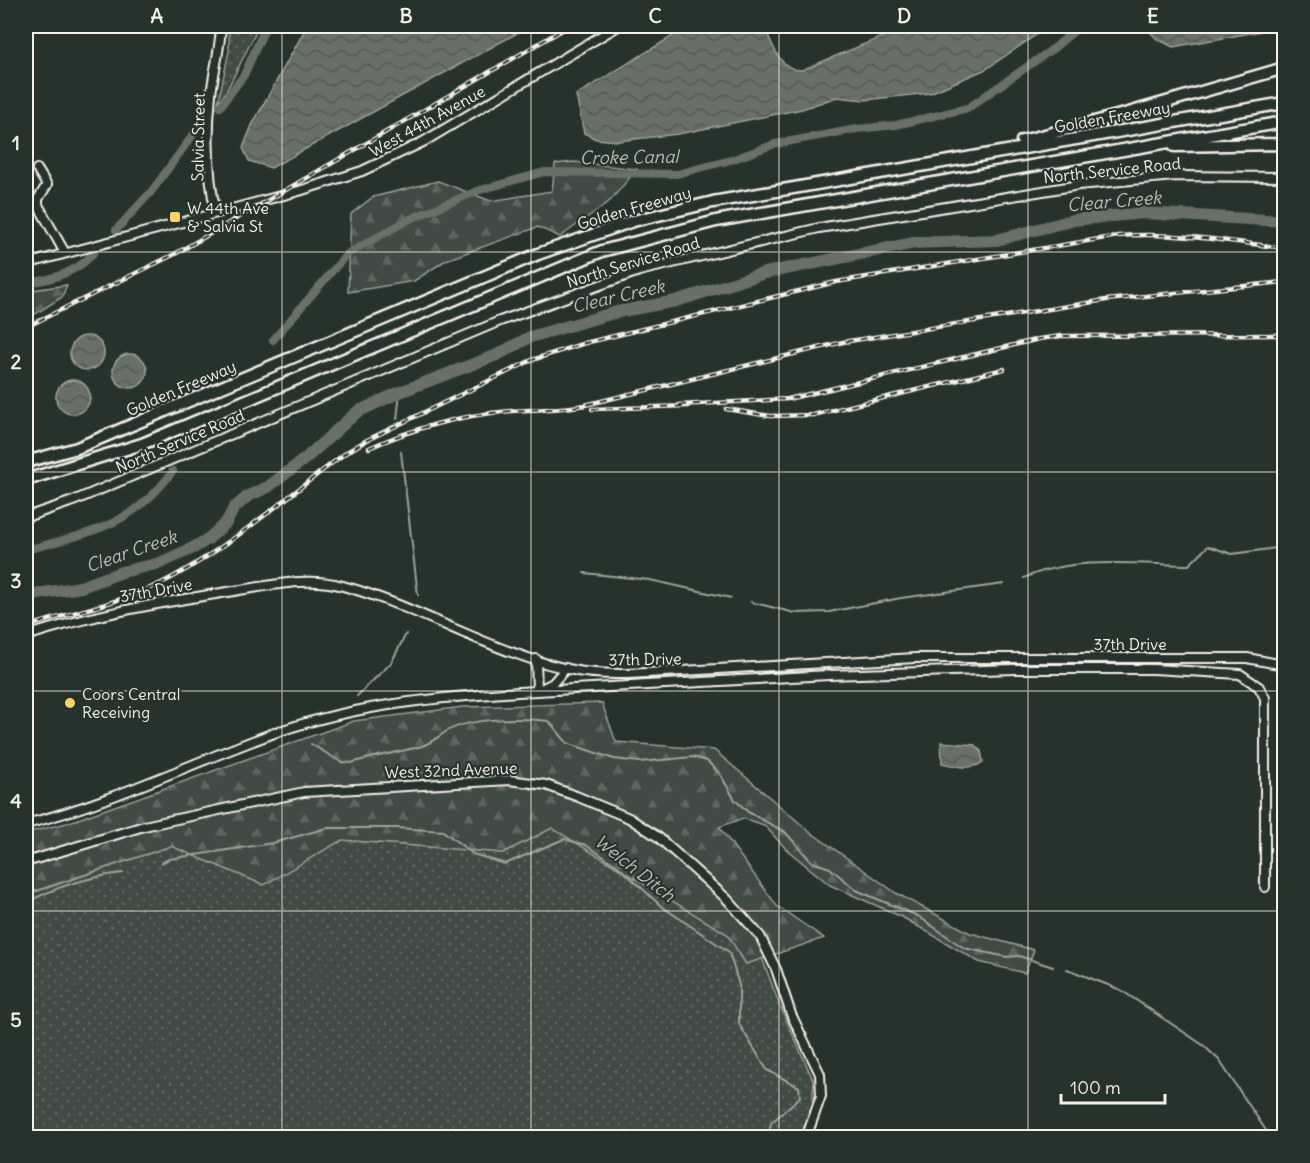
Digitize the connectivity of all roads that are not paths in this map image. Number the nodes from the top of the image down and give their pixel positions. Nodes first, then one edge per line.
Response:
1 (220, 26) edge
2 (618, 26) edge
3 (1284, 68) edge
4 (1284, 103) edge
5 (1284, 122) edge
6 (1284, 144) edge
7 (1060, 160) junction
8 (929, 163) junction
9 (37, 169) dead end
10 (1284, 177) edge
11 (216, 213) junction
12 (65, 253) junction
13 (26, 264) edge
14 (26, 462) edge
15 (26, 480) edge
16 (26, 517) edge
17 (26, 636) edge
18 (536, 659) junction
19 (1284, 664) edge
20 (566, 669) junction
21 (537, 691) junction
22 (26, 825) edge
23 (26, 862) edge
24 (1265, 887) dead end
25 (806, 1137) edge

1 - 11 street, Salvia Street
2 - 11 street, West 44th Avenue
3 - 8 highway
4 - 8 highway, Golden Freeway
5 - 7 highway, Golden Freeway
6 - 7 highway
7 - 15 highway, Golden Freeway
8 - 14 highway, Golden Freeway
9 - 12 street
10 - 16 street, North Service Road
11 - 12 street, West 44th Avenue
12 - 13 street, West 44th Avenue
17 - 18 street, 37th Drive
18 - 20 street, 37th Drive
18 - 21 street
19 - 20 street, 37th Drive
20 - 21 street
21 - 22 street
21 - 24 street
23 - 25 street, West 32nd Avenue

